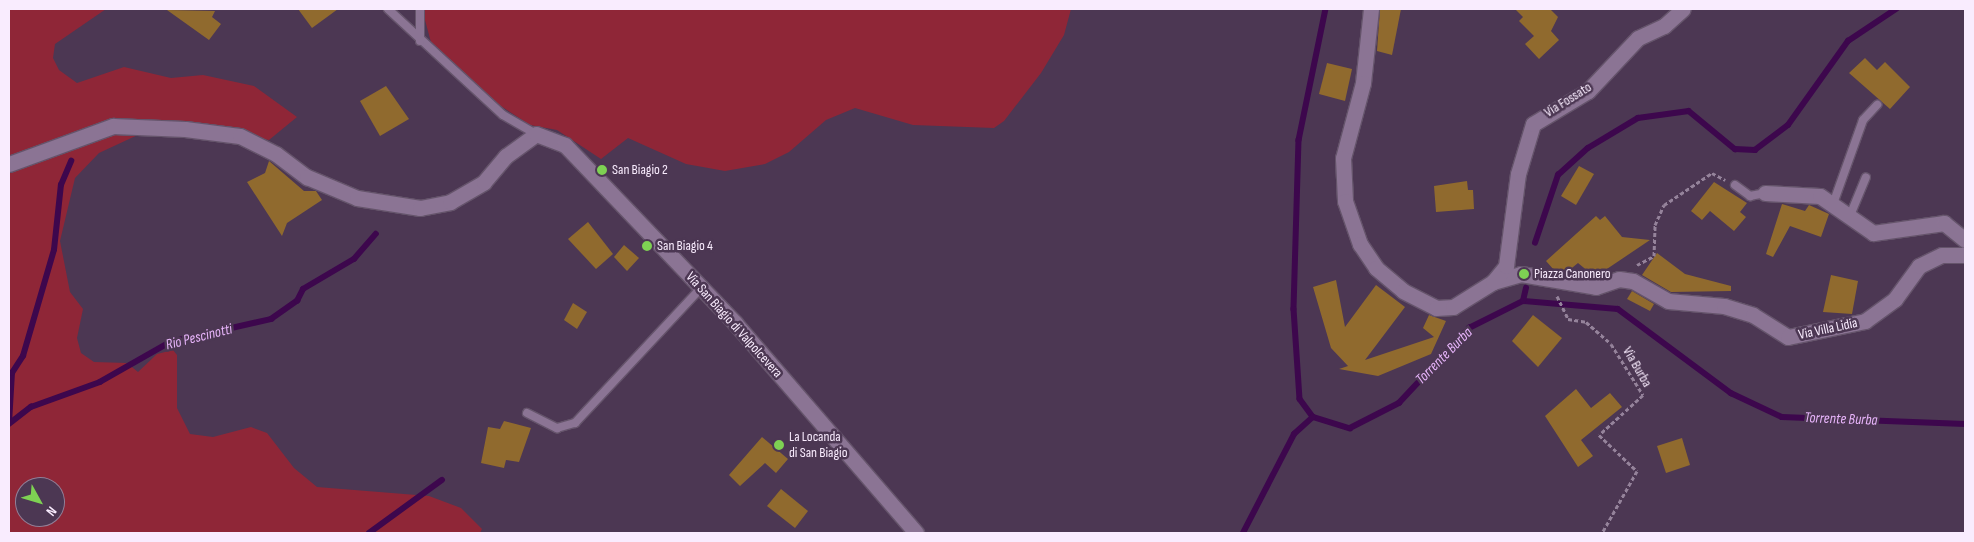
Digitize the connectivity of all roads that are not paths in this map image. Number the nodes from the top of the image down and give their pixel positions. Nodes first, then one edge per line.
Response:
1 (388, 9) edge
2 (420, 9) edge
3 (1371, 9) edge
4 (1683, 9) edge
5 (420, 41) junction
6 (1877, 104) dead end
7 (536, 134) junction
8 (9, 164) edge
9 (1866, 177) dead end
10 (1735, 185) road end
11 (1768, 197) joint
12 (1833, 204) junction
13 (1849, 218) junction
14 (1965, 240) edge
15 (1965, 255) edge
16 (1489, 285) junction
17 (701, 288) junction
18 (527, 413) dead end
19 (916, 533) edge

1 - 5 lane, Via San Biagio di Valpolcevera
2 - 5 lane
3 - 16 street
4 - 16 street, Via Fossato
5 - 7 lane, Via San Biagio di Valpolcevera
6 - 12 lane
7 - 8 street
7 - 17 street, Via San Biagio di Valpolcevera
9 - 13 lane
10 - 11 lane
11 - 12 street
12 - 13 street
13 - 14 street
15 - 16 street, Via Villa Lidia
17 - 18 lane
17 - 19 street, Via San Biagio di Valpolcevera

